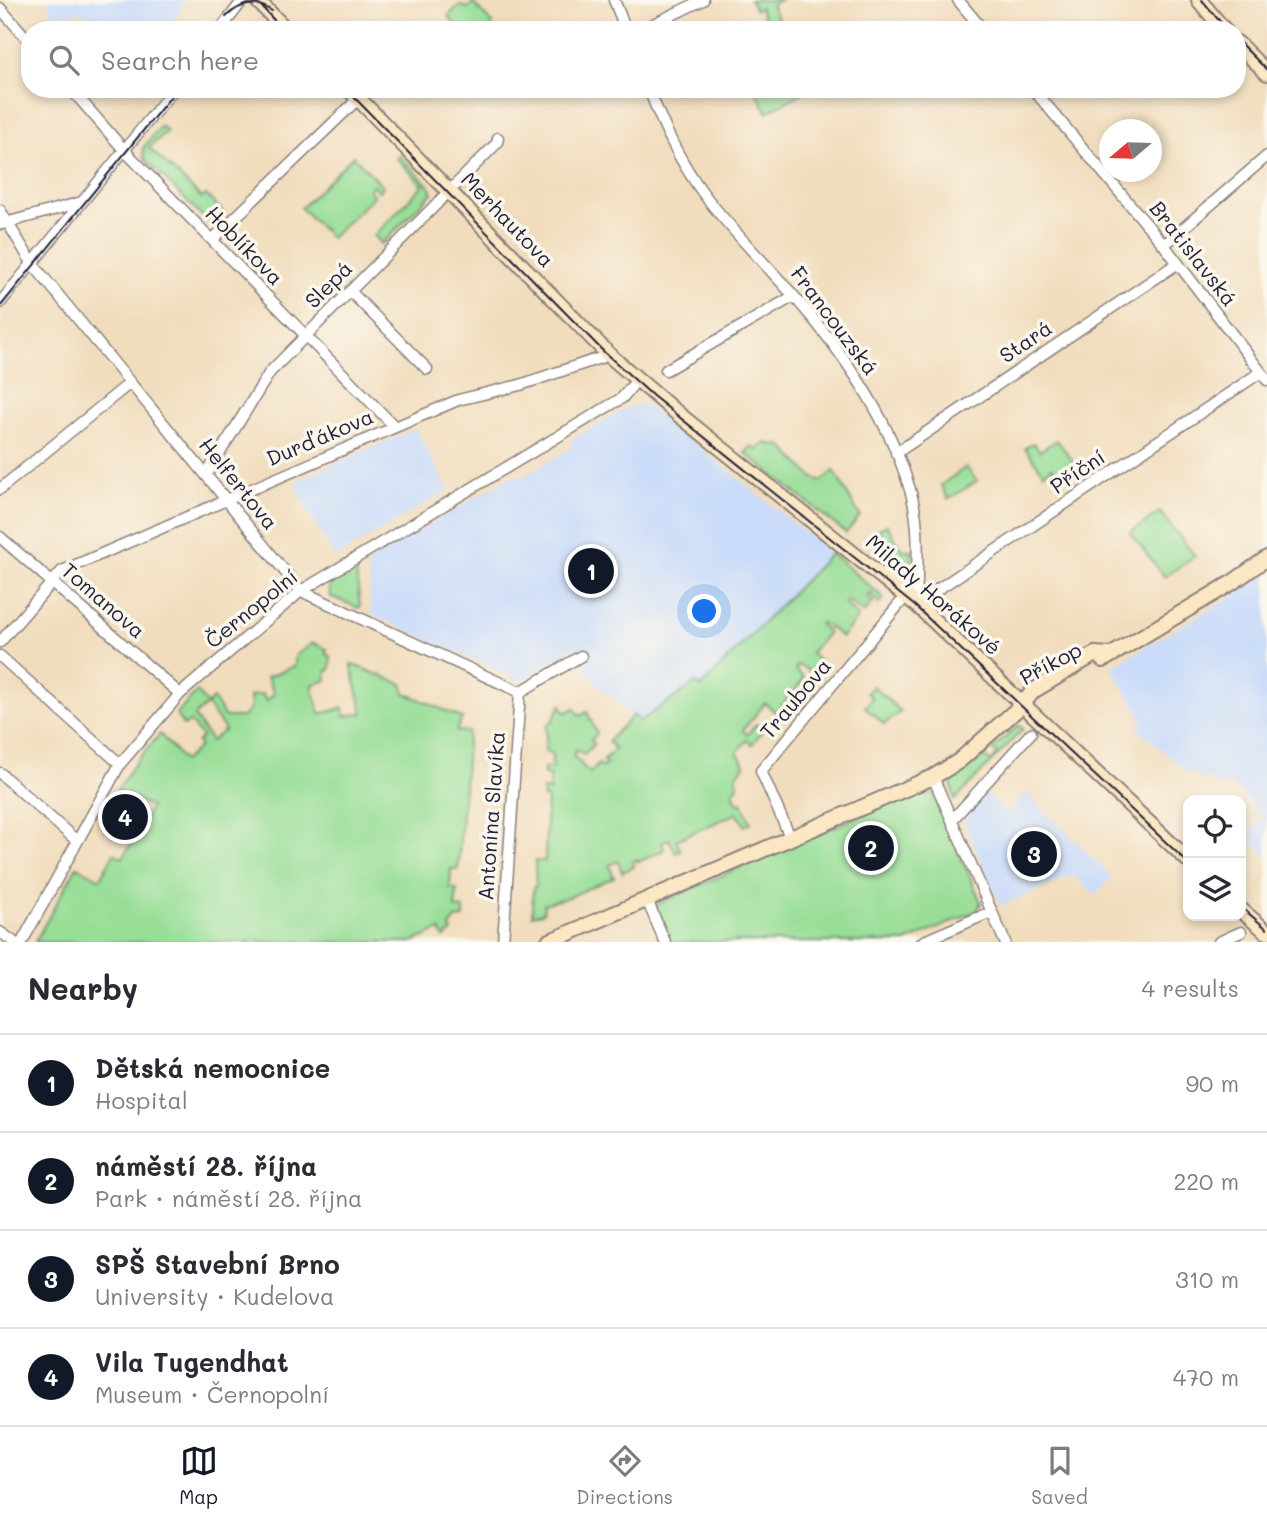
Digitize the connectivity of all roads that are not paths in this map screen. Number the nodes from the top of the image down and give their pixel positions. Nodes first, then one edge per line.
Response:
1 (243, 0) edge
2 (257, 0) edge
3 (614, 0) edge
4 (703, 0) edge
5 (958, 0) edge
6 (1199, 0) edge
7 (0, 8) edge
8 (226, 21) edge
9 (277, 21) edge
10 (622, 21) edge
11 (660, 21) edge
12 (976, 21) edge
13 (1216, 21) edge
14 (21, 32) edge
15 (1246, 52) edge
16 (1267, 73) edge
17 (79, 98) edge
18 (167, 98) edge
19 (349, 98) edge
20 (359, 98) edge
21 (652, 98) edge
22 (1041, 98) edge
23 (498, 138) dead end
24 (125, 151) junction
25 (1267, 156) edge
26 (450, 191) junction
27 (82, 202) junction
28 (0, 210) edge
29 (2, 224) edge
30 (212, 240) junction
31 (1164, 245) junction
32 (32, 263) junction
33 (1178, 263) junction
34 (350, 291) junction
35 (793, 296) junction
36 (0, 303) edge
37 (306, 336) junction
38 (609, 355) junction
39 (427, 369) dead end
40 (666, 370) dead end
41 (1264, 376) edge
42 (636, 379) junction
43 (130, 383) junction
44 (395, 427) junction
45 (896, 453) junction
46 (206, 475) junction
47 (0, 489) edge
48 (227, 500) junction
49 (0, 537) edge
50 (1267, 558) edge
51 (52, 581) junction
52 (300, 591) junction
53 (911, 600) junction
54 (0, 642) edge
55 (0, 656) edge
56 (581, 656) dead end
57 (520, 692) junction
58 (180, 695) junction
59 (1023, 704) junction
60 (1031, 733) dead end
61 (120, 764) junction
62 (0, 773) edge
63 (933, 777) junction
64 (952, 820) junction
65 (790, 837) junction
66 (77, 841) junction
67 (1186, 858) edge
68 (647, 900) junction
69 (991, 912) junction
70 (1246, 914) edge
71 (0, 932) edge
72 (1241, 932) dead end
73 (1267, 932) edge
74 (14, 942) edge
75 (22, 942) edge
76 (502, 942) edge
77 (548, 942) edge
78 (665, 942) edge
79 (922, 942) edge
80 (1005, 942) edge
81 (1219, 942) edge

1 - 8 street
2 - 9 street
3 - 10 street
4 - 11 street
5 - 12 street
6 - 13 street
7 - 14 street
15 - 16 street
17 - 24 street, Hoblíkova
18 - 24 street
19 - 30 street
20 - 26 street, Merhautova
21 - 35 street, Francouzská
22 - 31 street, Bratislavská
23 - 26 street, Slepá
24 - 27 street
24 - 30 street, Hoblíkova
25 - 31 street
26 - 34 street, Slepá
26 - 38 street, Merhautova
27 - 29 street
27 - 32 street
28 - 29 street, Helfertova
29 - 32 street, Helfertova
30 - 37 street, Hoblíkova
31 - 33 street, Bratislavská
32 - 36 street
32 - 43 street, Helfertova
33 - 41 street, Bratislavská
33 - 45 street, Stará
34 - 37 street, Slepá
34 - 39 street
35 - 40 street
35 - 45 street, Francouzská
37 - 44 street, Hoblíkova
37 - 46 street, Slepá
38 - 42 street, Merhautova
38 - 44 street, Durďákova
41 - 53 street, Příční
42 - 52 street, Černopolní
42 - 53 street, Milady Horákové
43 - 46 street, Helfertova
43 - 47 street
44 - 48 street, Durďákova
45 - 53 street, Francouzská
46 - 48 street, Helfertova
48 - 51 street, Durďákova
48 - 52 street, Helfertova
49 - 51 street, Tomanova
50 - 59 street, Příkop
51 - 54 street, Durďákova
51 - 58 street, Tomanova
52 - 57 street, Helfertova
52 - 58 street, Černopolní
53 - 59 street, Milady Horákové
53 - 65 street, Traubova
55 - 61 street
56 - 57 street
57 - 76 street, Antonína Slavíka
58 - 61 street, Černopolní
59 - 63 street, Příkop
59 - 67 street, Milady Horákové
60 - 64 street
61 - 66 street, Černopolní
62 - 66 street
63 - 64 street
63 - 65 street, Příkop
64 - 69 street
65 - 68 street, Příkop
66 - 75 street, Černopolní
68 - 77 street, Příkop
68 - 78 street
69 - 79 street
69 - 80 street
70 - 73 street
71 - 74 street
72 - 81 street

